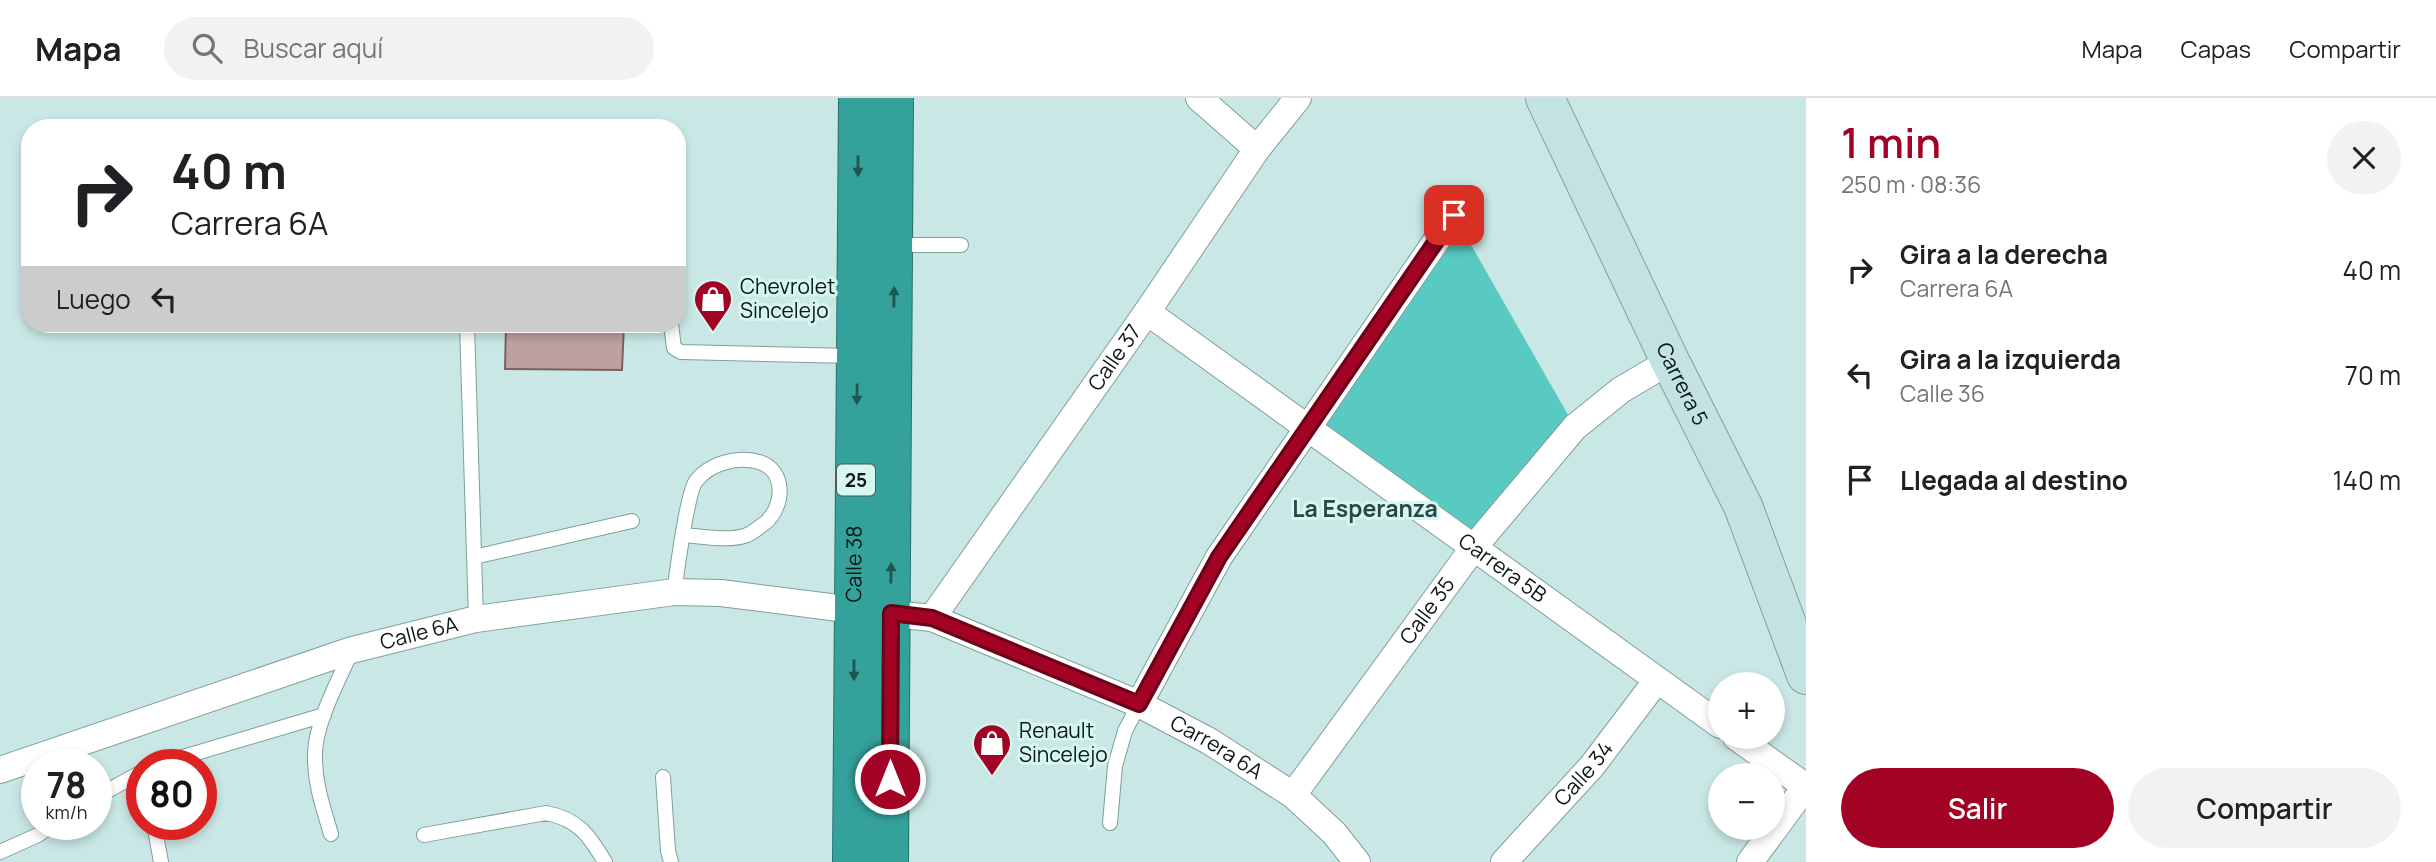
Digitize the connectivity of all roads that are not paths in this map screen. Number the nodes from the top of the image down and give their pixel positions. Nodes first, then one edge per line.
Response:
1 (858, 98) edge
2 (894, 98) edge
3 (1199, 98) edge
4 (1298, 98) edge
5 (1545, 98) edge
6 (1256, 149) junction
7 (1454, 215) dead end
8 (894, 245) junction
9 (961, 245) dead end
10 (1147, 312) junction
11 (467, 333) edge
12 (672, 333) edge
13 (875, 357) junction
14 (1670, 361) junction
15 (1308, 428) junction
16 (632, 521) dead end
17 (683, 535) junction
18 (1474, 548) junction
19 (474, 556) junction
20 (674, 592) junction
21 (872, 612) junction
22 (932, 618) junction
23 (476, 619) junction
24 (352, 650) junction
25 (1804, 663) edge
26 (1657, 680) junction
27 (1139, 704) junction
28 (324, 715) junction
29 (1708, 716) edge
30 (210, 749) edge
31 (1753, 749) edge
32 (0, 771) edge
33 (663, 777) dead end
34 (1805, 786) edge
35 (1293, 795) junction
36 (1110, 822) dead end
37 (331, 834) dead end
38 (424, 835) dead end
39 (27, 840) edge
40 (157, 840) edge
41 (0, 852) edge
42 (162, 862) edge
43 (604, 862) edge
44 (671, 862) edge
45 (852, 862) edge
46 (889, 862) edge
47 (1357, 862) edge
48 (1504, 862) edge
49 (1750, 862) edge

1 -> 13 highway, Calle 38 / 25
2 - 8 highway, Calle 38 / 25
3 - 6 street
4 - 6 street, Calle 37
5 - 14 main road, Carrera 5
6 - 10 street, Calle 37
7 - 15 street
8 - 9 lane
13 -> 8 highway, Calle 38 / 25
10 - 15 street, Carrera 5B
10 - 22 street, Calle 37
11 - 19 lane
12 - 13 lane
13 - 21 highway, Calle 38 / 25
14 - 18 street, Calle 35
14 - 25 main road, Carrera 5
15 - 18 street, Carrera 5B
15 - 27 street
16 - 19 lane
17 - 17 lane
17 - 20 lane
18 - 26 street, Carrera 5B
18 - 35 street, Calle 35
19 - 23 lane
20 - 21 street, Calle 6A
20 - 23 street, Calle 6A
21 - 22 street, Carrera 6A
21 -> 45 highway, Calle 38 / 25
21 - 46 highway, Calle 38 / 25
22 - 27 street, Carrera 6A
23 - 24 street, Calle 6A
24 - 28 lane
24 - 32 street, Calle 6A
26 - 29 street, Carrera 5B
26 - 48 street, Calle 34
27 - 35 street, Carrera 6A
27 - 36 lane
28 - 30 lane
28 - 37 lane
31 - 34 street
33 - 44 lane
34 - 49 street
35 - 47 street, Carrera 6A
38 - 43 lane
39 - 41 lane
40 - 42 lane

